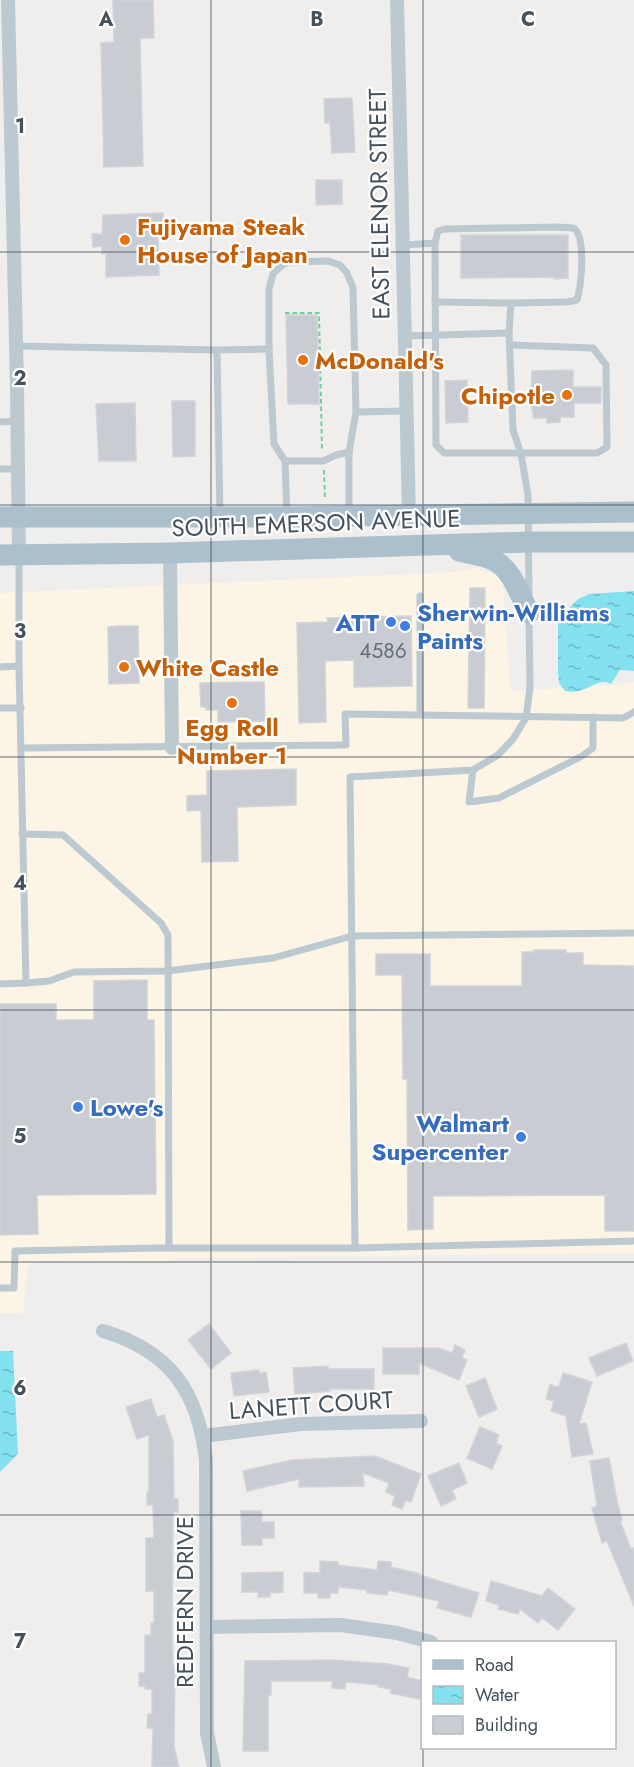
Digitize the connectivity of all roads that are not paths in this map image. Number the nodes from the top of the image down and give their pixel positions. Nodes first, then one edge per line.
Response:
1 (8, 0) edge
2 (397, 0) edge
3 (435, 243) junction
4 (403, 245) junction
5 (435, 302) junction
6 (511, 303) junction
7 (509, 333) junction
8 (435, 334) junction
9 (405, 336) junction
10 (510, 345) junction
11 (16, 346) junction
12 (269, 349) junction
13 (217, 350) junction
14 (407, 411) junction
15 (356, 412) junction
16 (18, 421) junction
17 (0, 422) edge
18 (349, 452) junction
19 (521, 454) junction
20 (285, 460) junction
21 (0, 469) edge
22 (19, 469) junction
23 (634, 512) edge
24 (528, 514) junction
25 (220, 515) junction
26 (349, 515) junction
27 (409, 515) junction
28 (10, 517) edge
29 (287, 517) junction
30 (529, 542) junction
31 (634, 542) edge
32 (438, 545) junction
33 (170, 553) junction
34 (10, 555) edge
35 (420, 596) dead end
36 (529, 613) junction
37 (19, 666) junction
38 (0, 667) edge
39 (0, 708) edge
40 (21, 708) junction
41 (634, 712) edge
42 (420, 714) junction
43 (526, 715) junction
44 (593, 717) junction
45 (21, 748) junction
46 (172, 748) junction
47 (473, 770) junction
48 (22, 834) junction
49 (634, 933) edge
50 (352, 936) junction
51 (167, 971) junction
52 (26, 983) junction
53 (0, 984) edge
54 (634, 1241) edge
55 (169, 1248) junction
56 (355, 1248) junction
57 (0, 1288) edge
58 (103, 1331) dead end
59 (421, 1420) dead end
60 (203, 1436) junction
61 (207, 1627) junction
62 (427, 1641) edge
63 (214, 1767) edge

1 - 11 street
2 - 4 street, EAST ELENOR STREET
3 - 4 lane
3 - 5 lane
3 - 6 lane
4 - 9 street, EAST ELENOR STREET
5 - 6 lane
5 - 8 lane
6 - 7 lane
7 - 8 lane
7 - 10 lane
8 - 9 lane
8 - 19 lane
9 - 14 street, EAST ELENOR STREET
10 - 19 lane
10 - 19 lane
11 - 13 lane
11 - 16 street
12 - 13 lane
12 - 15 lane
12 - 20 lane
13 - 25 lane
14 - 15 lane
14 - 27 street, EAST ELENOR STREET
15 - 18 lane
16 - 17 lane
16 - 22 street
18 - 20 lane
18 - 26 lane
19 - 24 lane
20 - 29 lane
21 - 22 lane
22 - 28 street
23 - 24 main road, SOUTH EMERSON AVENUE
24 - 27 main road, SOUTH EMERSON AVENUE
24 - 30 lane
25 - 28 main road, SOUTH EMERSON AVENUE
25 - 29 main road, SOUTH EMERSON AVENUE
26 - 27 main road, SOUTH EMERSON AVENUE
26 - 29 main road, SOUTH EMERSON AVENUE
28 - 34 street
30 - 31 main road, SOUTH EMERSON AVENUE
30 - 32 main road, SOUTH EMERSON AVENUE
30 - 36 lane
32 - 33 main road, SOUTH EMERSON AVENUE
32 - 36 main road
33 - 34 main road, SOUTH EMERSON AVENUE
33 - 46 street
34 - 37 lane
35 - 42 lane
36 - 43 lane
37 - 38 lane
37 - 40 lane
39 - 40 lane
40 - 45 lane
41 - 44 lane
42 - 43 lane
42 - 46 lane
43 - 44 lane
43 - 47 lane
44 - 47 lane
45 - 46 lane
45 - 48 lane
47 - 50 lane
48 - 51 lane
48 - 52 lane
49 - 50 lane
50 - 51 lane
50 - 56 lane
51 - 52 lane
51 - 55 lane
52 - 53 lane
54 - 56 lane
55 - 56 lane
55 - 57 lane
58 - 60 street, REDFERN DRIVE
59 - 60 street, LANETT COURT
60 - 61 street, REDFERN DRIVE
61 - 62 street
61 - 63 street, REDFERN DRIVE

